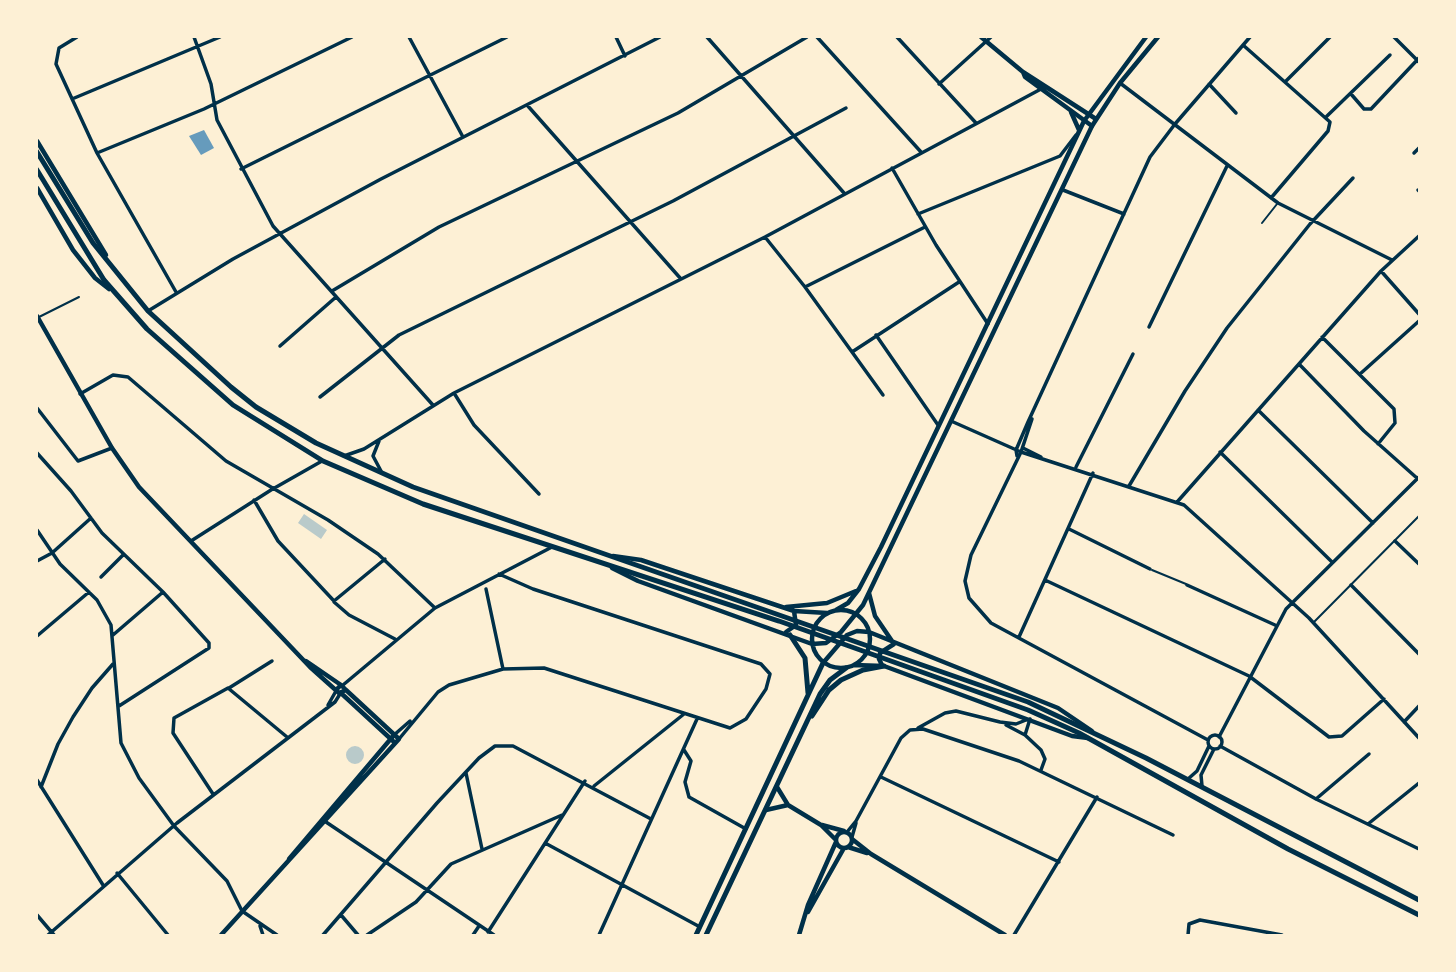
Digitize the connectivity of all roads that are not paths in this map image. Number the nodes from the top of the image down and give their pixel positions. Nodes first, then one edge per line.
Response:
1 (77, 37) edge
2 (194, 37) edge
3 (220, 37) edge
4 (352, 37) edge
5 (409, 37) edge
6 (507, 37) edge
7 (616, 37) edge
8 (660, 37) edge
9 (707, 37) edge
10 (807, 37) edge
11 (817, 37) edge
12 (897, 37) edge
13 (981, 37) edge
14 (991, 37) edge
15 (1146, 37) edge
16 (1158, 37) edge
17 (1250, 37) edge
18 (1330, 37) edge
19 (1394, 37) edge
20 (987, 42) junction
21 (1243, 45) junction
22 (198, 46) junction
23 (1390, 55) dead end
24 (625, 56) junction
25 (1419, 60) edge
26 (1023, 72) junction
27 (431, 76) junction
28 (741, 77) junction
29 (1286, 81) junction
30 (1121, 83) junction
31 (939, 84) junction
32 (1209, 84) junction
33 (1041, 89) junction
34 (1351, 94) junction
35 (72, 99) junction
36 (214, 105) junction
37 (527, 106) junction
38 (846, 107) dead end
39 (1071, 112) junction
40 (1236, 113) dead end
41 (1088, 114) junction
42 (1327, 116) junction
43 (1096, 120) junction
44 (1084, 121) junction
45 (976, 123) junction
46 (1175, 124) junction
47 (1092, 126) junction
48 (1079, 131) junction
49 (794, 135) junction
50 (463, 137) junction
51 (37, 141) edge
52 (1419, 148) edge
53 (37, 152) edge
54 (922, 152) junction
55 (97, 153) junction
56 (1414, 153) dead end
57 (575, 161) junction
58 (1227, 166) junction
59 (892, 168) junction
60 (240, 169) junction
61 (37, 170) edge
62 (1353, 178) dead end
63 (37, 188) edge
64 (1063, 190) junction
65 (844, 192) junction
66 (1271, 198) junction
67 (1278, 203) junction
68 (918, 214) junction
69 (1124, 214) junction
70 (1315, 220) junction
71 (628, 221) junction
72 (1262, 223) dead end
73 (925, 227) junction
74 (279, 235) junction
75 (1419, 236) edge
76 (765, 237) junction
77 (1392, 260) junction
78 (1381, 271) junction
79 (681, 279) junction
80 (121, 280) junction
81 (959, 282) junction
82 (805, 288) junction
83 (332, 291) junction
84 (176, 292) junction
85 (115, 293) junction
86 (79, 297) dead end
87 (337, 297) junction
88 (148, 311) junction
89 (1419, 314) edge
90 (37, 317) edge
91 (1419, 321) edge
92 (37, 324) edge
93 (988, 324) junction
94 (1149, 327) dead end
95 (42, 330) junction
96 (876, 335) junction
97 (1322, 337) junction
98 (280, 346) dead end
99 (381, 347) junction
100 (852, 352) junction
101 (1133, 354) dead end
102 (970, 363) junction
103 (1299, 364) junction
104 (979, 366) junction
105 (1360, 374) junction
106 (454, 393) junction
107 (80, 394) junction
108 (883, 395) dead end
109 (320, 397) dead end
110 (433, 405) junction
111 (37, 408) edge
112 (1258, 410) junction
113 (951, 421) junction
114 (939, 427) junction
115 (381, 439) junction
116 (1378, 444) junction
117 (112, 448) junction
118 (1019, 449) junction
119 (1220, 452) junction
120 (37, 453) edge
121 (343, 456) junction
122 (323, 461) junction
123 (1076, 467) junction
124 (1093, 473) junction
125 (387, 477) junction
126 (1419, 478) edge
127 (1129, 486) junction
128 (271, 490) junction
129 (539, 494) dead end
130 (254, 500) junction
131 (1178, 501) junction
132 (1419, 516) edge
133 (91, 518) junction
134 (1373, 523) junction
135 (1069, 528) junction
136 (37, 530) edge
137 (1395, 541) junction
138 (190, 542) junction
139 (552, 547) junction
140 (51, 553) junction
141 (123, 555) junction
142 (609, 556) junction
143 (385, 559) junction
144 (37, 561) edge
145 (1332, 562) junction
146 (605, 564) junction
147 (1419, 564) edge
148 (1150, 569) joint
149 (636, 570) junction
150 (499, 574) junction
151 (101, 576) dead end
152 (1045, 580) junction
153 (1187, 585) joint
154 (1351, 585) junction
155 (485, 589) dead end
156 (859, 589) junction
157 (89, 592) junction
158 (163, 592) junction
159 (869, 593) junction
160 (334, 601) junction
161 (1292, 602) junction
162 (783, 607) junction
163 (435, 608) junction
164 (836, 610) junction
165 (794, 611) junction
166 (827, 613) junction
167 (857, 615) junction
168 (1313, 623) junction
169 (1275, 625) junction
170 (869, 632) junction
171 (788, 634) junction
172 (113, 635) junction
173 (37, 636) edge
174 (1018, 638) junction
175 (395, 639) junction
176 (812, 644) junction
177 (895, 644) junction
178 (1419, 654) edge
179 (272, 661) dead end
180 (823, 663) junction
181 (113, 664) junction
182 (854, 665) junction
183 (884, 666) junction
184 (846, 668) junction
185 (503, 669) junction
186 (1249, 676) junction
187 (228, 688) junction
188 (341, 690) junction
189 (1384, 699) junction
190 (808, 700) junction
191 (119, 706) junction
192 (1419, 706) edge
193 (684, 714) junction
194 (1055, 718) junction
195 (697, 719) junction
196 (1029, 719) junction
197 (1000, 722) junction
198 (1404, 722) junction
199 (804, 727) junction
200 (916, 729) junction
201 (1092, 731) junction
202 (1026, 735) junction
203 (288, 737) junction
204 (1219, 737) junction
205 (1088, 738) junction
206 (1419, 738) edge
207 (395, 739) junction
208 (1208, 740) junction
209 (1209, 746) junction
210 (1220, 746) junction
211 (683, 749) junction
212 (1214, 749) junction
213 (1369, 754) dead end
214 (1041, 770) junction
215 (466, 773) junction
216 (881, 777) junction
217 (1188, 779) junction
218 (37, 780) edge
219 (584, 781) junction
220 (1419, 782) edge
221 (594, 786) junction
222 (1202, 786) junction
223 (41, 787) junction
224 (777, 787) junction
225 (214, 794) junction
226 (1097, 797) junction
227 (1317, 799) junction
228 (788, 805) junction
229 (766, 810) junction
230 (562, 815) junction
231 (651, 819) junction
232 (324, 820) junction
233 (856, 821) junction
234 (1368, 824) junction
235 (173, 825) junction
236 (821, 825) junction
237 (746, 828) junction
238 (846, 831) junction
239 (1173, 835) dead end
240 (852, 838) junction
241 (836, 841) junction
242 (545, 843) junction
243 (846, 847) junction
244 (482, 849) junction
245 (1419, 849) edge
246 (871, 854) junction
247 (1059, 862) junction
248 (384, 864) junction
249 (117, 873) junction
250 (622, 884) junction
251 (103, 885) junction
252 (426, 891) junction
253 (1419, 900) edge
254 (242, 911) junction
255 (808, 912) junction
256 (37, 915) edge
257 (341, 915) junction
258 (1419, 915) edge
259 (260, 925) junction
260 (479, 926) junction
261 (700, 927) junction
262 (488, 932) junction
263 (51, 934) edge
264 (168, 935) edge
265 (221, 935) edge
266 (263, 935) edge
267 (277, 935) edge
268 (323, 935) edge
269 (358, 935) edge
270 (367, 935) edge
271 (473, 935) edge
272 (494, 935) edge
273 (599, 935) edge
274 (696, 935) edge
275 (706, 935) edge
276 (799, 935) edge
277 (1005, 935) edge
278 (1014, 935) edge
279 (1188, 935) edge
280 (1282, 935) edge

1 - 35 street
2 - 22 street
3 - 22 street
4 - 36 street
5 - 27 street
6 - 27 street
7 - 24 street
8 - 24 street
9 - 28 street
10 - 28 street
11 - 54 street
12 - 31 street
13 - 20 main road
14 - 20 street
15 - 41 main road
16 - 30 main road
17 - 21 street
18 - 29 street
19 - 25 street
20 - 26 main road
20 - 31 street
21 - 29 street
21 - 32 street
22 - 35 street
22 - 36 street
23 - 34 street
24 - 37 street
25 - 34 street
26 - 33 main road
26 - 41 main road
27 - 50 street
27 - 60 street
28 - 49 street
28 - 57 street
29 - 42 street
30 - 43 main road
30 - 46 street
31 - 45 street
32 - 40 street
32 - 46 street
33 - 39 main road
33 - 45 street
34 - 42 street
35 - 55 street
36 - 55 street
36 - 60 street
37 - 50 street
37 - 57 street
38 - 49 street
39 - 44 main road
39 - 48 main road
41 - 43 main road
41 - 44 main road
42 - 66 street
43 - 47 main road
44 - 47 main road
44 - 48 main road
45 - 54 street
46 - 58 street
46 - 69 street
47 - 64 main road
48 - 68 street
48 - 93 main road
49 - 65 street
49 - 71 street
50 - 74 street
51 - 80 main road
52 - 56 street
53 - 80 main road
54 - 59 street
55 - 84 street
57 - 71 street
57 - 83 street
58 - 66 street
58 - 94 street
59 - 65 street
59 - 68 street
60 - 74 street
61 - 85 main road
62 - 70 street
63 - 85 main road
64 - 69 street
64 - 104 main road
65 - 76 street
66 - 67 street
67 - 70 street
67 - 72 lane
68 - 73 street
69 - 118 street
70 - 77 street
70 - 127 street
71 - 79 street
71 - 99 street
73 - 81 street
73 - 82 street
74 - 83 street
74 - 84 street
75 - 77 street
76 - 79 street
76 - 82 street
77 - 78 street
78 - 89 street
78 - 97 street
79 - 106 street
80 - 88 main road
81 - 93 street
81 - 96 street
82 - 100 street
83 - 87 street
84 - 88 street
85 - 122 main road
86 - 90 lane
87 - 98 street
87 - 99 street
88 - 121 main road
90 - 95 main road
91 - 105 street
92 - 95 main road
93 - 102 main road
95 - 107 main road
96 - 100 street
96 - 114 street
97 - 103 street
97 - 105 street
99 - 109 street
99 - 110 street
100 - 108 street
101 - 123 street
102 - 104 main road
102 - 114 main road
103 - 112 street
103 - 116 street
104 - 113 main road
105 - 116 street
106 - 110 street
106 - 129 street
107 - 117 main road
107 - 128 street
110 - 115 street
111 - 117 street
112 - 119 street
112 - 134 street
113 - 118 street
113 - 159 main road
114 - 156 main road
115 - 121 street
115 - 125 street
116 - 126 street
117 - 138 main road
118 - 123 street
118 - 174 street
119 - 131 street
119 - 145 street
120 - 133 street
121 - 125 main road
122 - 128 street
122 - 139 main road
123 - 124 street
124 - 127 street
124 - 135 street
125 - 142 main road
126 - 134 street
127 - 131 street
128 - 130 street
128 - 143 street
130 - 138 street
130 - 160 street
131 - 161 street
132 - 137 lane
133 - 140 street
133 - 141 street
134 - 145 street
135 - 148 street
135 - 152 street
136 - 140 street
137 - 147 street
137 - 154 lane
138 - 188 main road
139 - 146 main road
139 - 150 street
140 - 144 street
140 - 157 street
141 - 151 street
141 - 158 street
142 - 149 main road
142 - 162 main road
143 - 160 street
143 - 163 street
145 - 161 street
146 - 149 main road
146 - 171 main road
148 - 153 lane
149 - 194 main road
150 - 163 street
150 - 195 street
152 - 174 street
152 - 186 street
153 - 169 street
154 - 168 lane
154 - 178 street
155 - 185 street
156 - 162 main road
156 - 164 main road
157 - 172 street
157 - 173 street
158 - 172 street
158 - 191 street
159 - 167 main road
159 - 177 main road
160 - 175 street
161 - 168 street
161 - 169 street
162 - 165 main road
163 - 175 street
164 - 166 main road
164 - 167 main road
165 - 166 main road
165 - 171 main road
166 - 176 main road
167 - 170 main road
167 - 176 main road
168 - 189 street
169 - 186 street
170 - 177 main road
170 - 180 main road
170 - 182 main road
171 - 176 main road
171 - 190 main road
172 - 181 street
174 - 208 street
175 - 188 street
176 - 180 main road
177 - 183 main road
177 - 201 main road
179 - 187 street
180 - 184 main road
180 - 190 main road
181 - 191 street
181 - 223 street
182 - 183 main road
182 - 184 main road
183 - 196 main road
183 - 199 main road
184 - 199 main road
185 - 193 street
185 - 207 street
186 - 189 street
186 - 204 street
187 - 203 street
187 - 225 street
188 - 203 street
188 - 207 main road
189 - 198 street
190 - 237 main road
191 - 235 street
192 - 198 street
193 - 195 street
193 - 221 street
194 - 201 main road
194 - 205 main road
195 - 211 street
196 - 197 street
196 - 202 street
196 - 205 main road
197 - 200 street
197 - 202 street
198 - 206 street
199 - 224 main road
200 - 214 street
200 - 216 street
201 - 217 main road
202 - 214 street
203 - 225 street
204 - 208 street
204 - 210 street
205 - 258 main road
207 - 232 main road
208 - 209 street
209 - 212 street
209 - 217 street
210 - 212 street
210 - 227 street
211 - 231 street
211 - 237 street
212 - 222 street
213 - 227 street
214 - 226 street
215 - 219 street
215 - 244 street
215 - 248 street
216 - 233 street
216 - 247 street
217 - 222 main road
218 - 223 street
219 - 221 street
219 - 230 street
220 - 234 street
221 - 231 street
222 - 253 main road
223 - 251 street
224 - 228 main road
224 - 229 main road
225 - 235 street
226 - 239 street
226 - 247 street
227 - 234 street
228 - 229 main road
228 - 236 main road
229 - 275 main road
230 - 242 street
230 - 244 street
231 - 250 street
232 - 248 street
232 - 254 main road
233 - 238 street
233 - 240 street
234 - 245 street
235 - 249 street
235 - 254 street
236 - 238 main road
236 - 241 main road
237 - 261 main road
238 - 240 main road
238 - 241 main road
240 - 243 main road
240 - 246 main road
241 - 243 main road
241 - 255 main road
242 - 250 street
242 - 262 street
243 - 246 main road
243 - 255 main road
244 - 252 street
246 - 277 main road
247 - 278 street
248 - 252 street
248 - 257 street
249 - 251 street
249 - 264 street
250 - 261 street
250 - 273 street
251 - 263 street
252 - 260 street
252 - 270 street
254 - 259 street
254 - 265 main road
255 - 276 main road
256 - 263 street
257 - 268 street
257 - 269 street
259 - 266 street
259 - 267 street
260 - 262 street
260 - 271 street
261 - 274 main road
262 - 272 street
279 - 280 street

